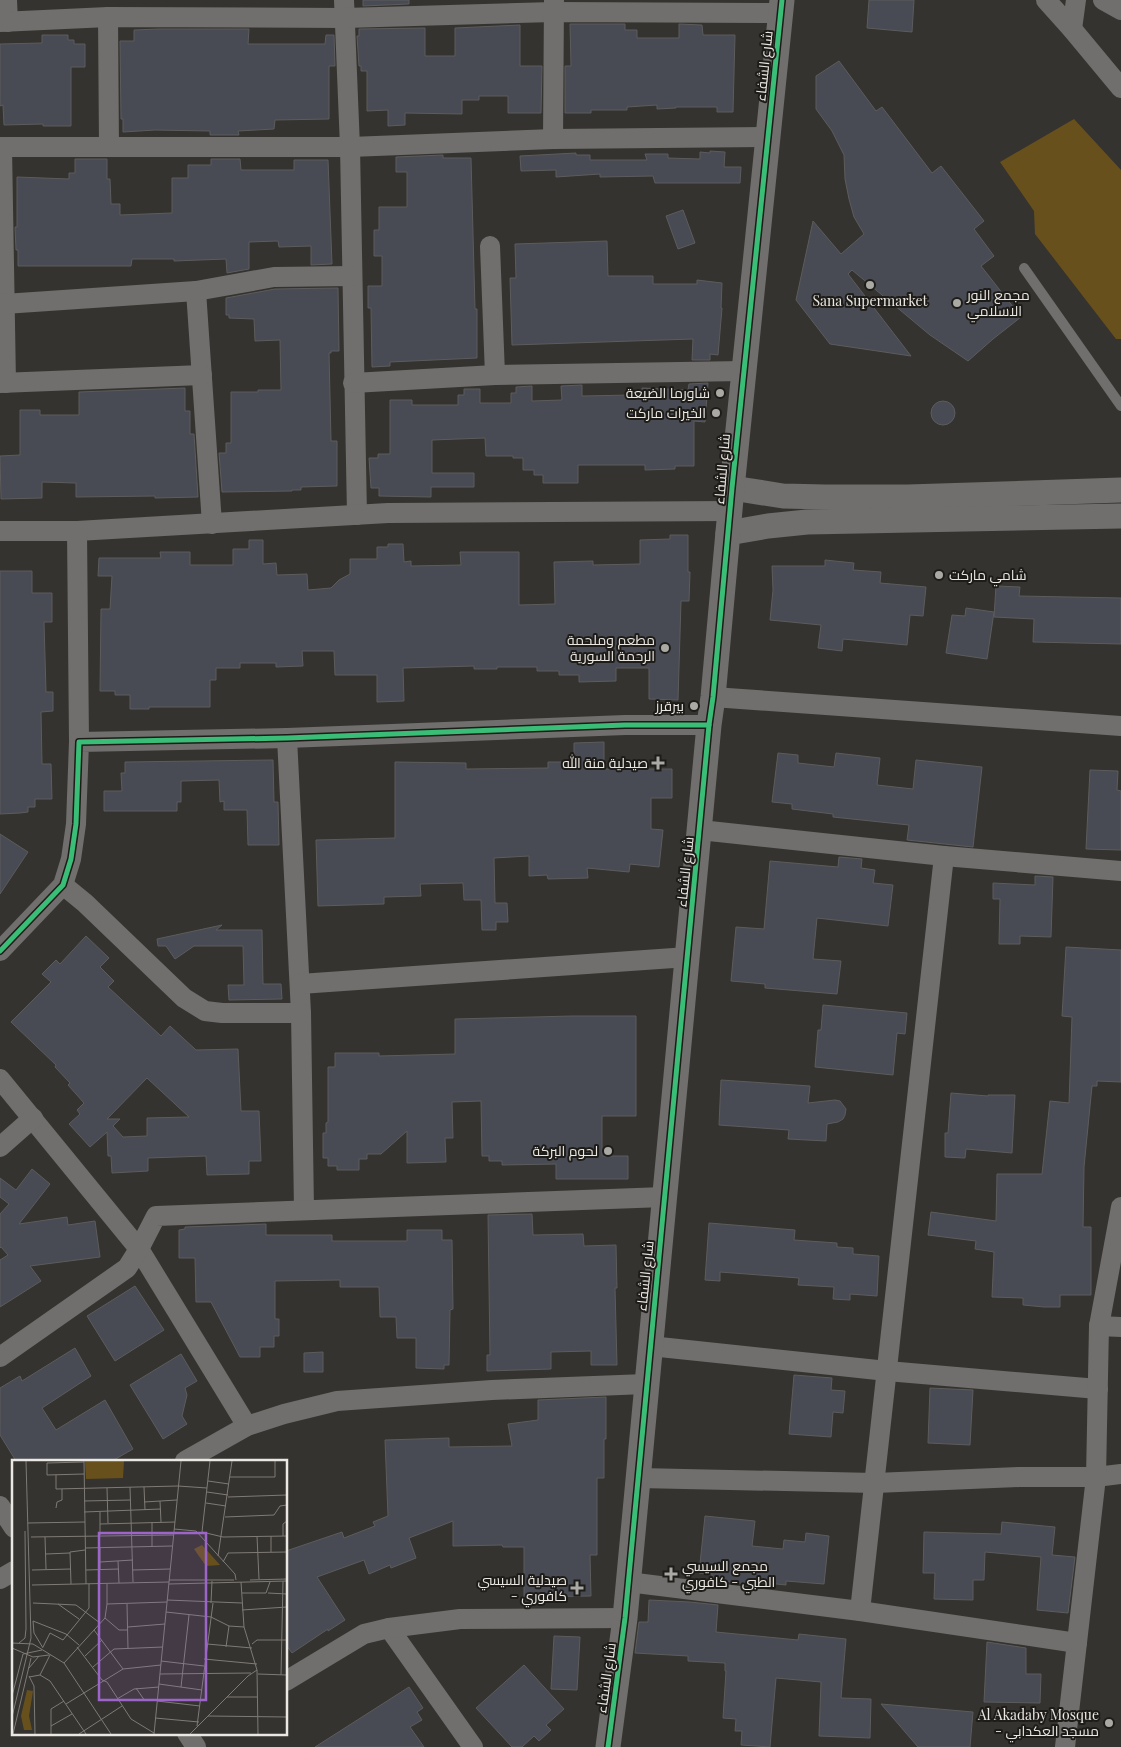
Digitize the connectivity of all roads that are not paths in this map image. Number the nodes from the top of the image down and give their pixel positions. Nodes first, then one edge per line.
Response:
1 (8, 0) edge
2 (1046, 0) edge
3 (1076, 0) edge
4 (1103, 0) edge
5 (554, 6) edge
6 (781, 6) edge
7 (344, 9) edge
8 (1121, 10) edge
9 (108, 17) junction
10 (4, 22) edge
11 (1072, 29) junction
12 (1121, 88) edge
13 (768, 137) junction
14 (553, 139) junction
15 (1, 147) edge
16 (109, 147) junction
17 (350, 147) junction
18 (490, 246) dead end
19 (1024, 268) dead end
20 (352, 276) junction
21 (196, 291) junction
22 (4, 304) junction
23 (743, 372) junction
24 (202, 375) junction
25 (495, 375) junction
26 (3, 383) edge
27 (353, 383) junction
28 (1121, 406) edge
29 (1121, 490) edge
30 (730, 511) junction
31 (357, 515) junction
32 (1121, 516) edge
33 (212, 524) junction
34 (0, 531) edge
35 (77, 531) junction
36 (713, 697) junction
37 (709, 725) junction
38 (1121, 726) edge
39 (287, 738) junction
40 (79, 742) junction
41 (700, 830) junction
42 (944, 856) junction
43 (1121, 871) edge
44 (63, 885) junction
45 (3, 940) edge
46 (688, 957) junction
47 (300, 984) junction
48 (301, 1014) junction
49 (0, 1079) edge
50 (33, 1118) junction
51 (0, 1147) edge
52 (664, 1197) junction
53 (1121, 1207) edge
54 (304, 1210) junction
55 (139, 1250) junction
56 (1099, 1326) junction
57 (1121, 1327) edge
58 (650, 1346) junction
59 (0, 1358) edge
60 (887, 1371) junction
61 (646, 1384) junction
62 (1098, 1390) junction
63 (247, 1426) junction
64 (188, 1460) edge
65 (1121, 1474) edge
66 (1096, 1477) junction
67 (639, 1478) junction
68 (875, 1483) junction
69 (0, 1506) edge
70 (12, 1525) edge
71 (12, 1572) edge
72 (0, 1579) edge
73 (628, 1582) junction
74 (860, 1611) junction
75 (625, 1618) junction
76 (389, 1628) junction
77 (1077, 1643) junction
78 (288, 1680) edge
79 (473, 1747) edge
80 (608, 1747) edge
81 (1065, 1747) edge

1 - 10 street
2 - 11 street
3 - 11 street
4 - 8 street
5 - 6 street
5 - 7 street
5 - 14 street
6 - 13 street, شارع الشفاء
7 - 9 street
7 - 17 street
9 - 10 street
9 - 16 street
11 - 12 street
13 - 14 street
13 - 23 street, شارع الشفاء
14 - 17 street
15 - 16 street
15 - 22 street
16 - 17 street
17 - 20 street
18 - 25 street
19 - 28 lane
20 - 21 street
20 - 27 street
21 - 22 street
21 - 24 street
22 - 26 street
23 - 25 street
23 - 30 street, شارع الشفاء
24 - 26 street
24 - 33 street
25 - 27 street
27 - 31 street
29 - 30 street
30 - 31 street
30 - 32 street
30 - 36 street, شارع الشفاء
31 - 33 street
33 - 35 street
34 - 35 street
35 - 40 street
36 - 37 street, شارع الشفاء
36 - 38 street
37 - 39 street
37 - 41 street, شارع الشفاء
39 - 40 street
39 - 47 street
40 - 44 street
41 - 42 street
41 - 46 street, شارع الشفاء
42 - 43 street
42 - 60 street
44 - 45 street
44 - 48 street
46 - 47 street
46 - 52 street, شارع الشفاء
47 - 48 street
48 - 54 street
49 - 50 street
50 - 51 street
50 - 55 street
52 - 54 street
52 - 58 street, شارع الشفاء
53 - 56 street
54 - 55 street
55 - 59 street
55 - 63 street
56 - 57 street
56 - 62 street
58 - 60 street
58 - 61 street, شارع الشفاء
60 - 62 street
60 - 68 street
61 - 63 street
61 - 67 street, شارع الشفاء
62 - 66 street
63 - 64 street
65 - 66 street
66 - 68 street
66 - 77 street
67 - 68 street
67 - 73 street, شارع الشفاء
68 - 74 street
69 - 70 street
71 - 72 street
73 - 74 street
73 - 75 street, شارع الشفاء
74 - 77 street
75 - 76 street
75 - 80 street, شارع الشفاء
76 - 78 street
76 - 79 street
77 - 81 street

